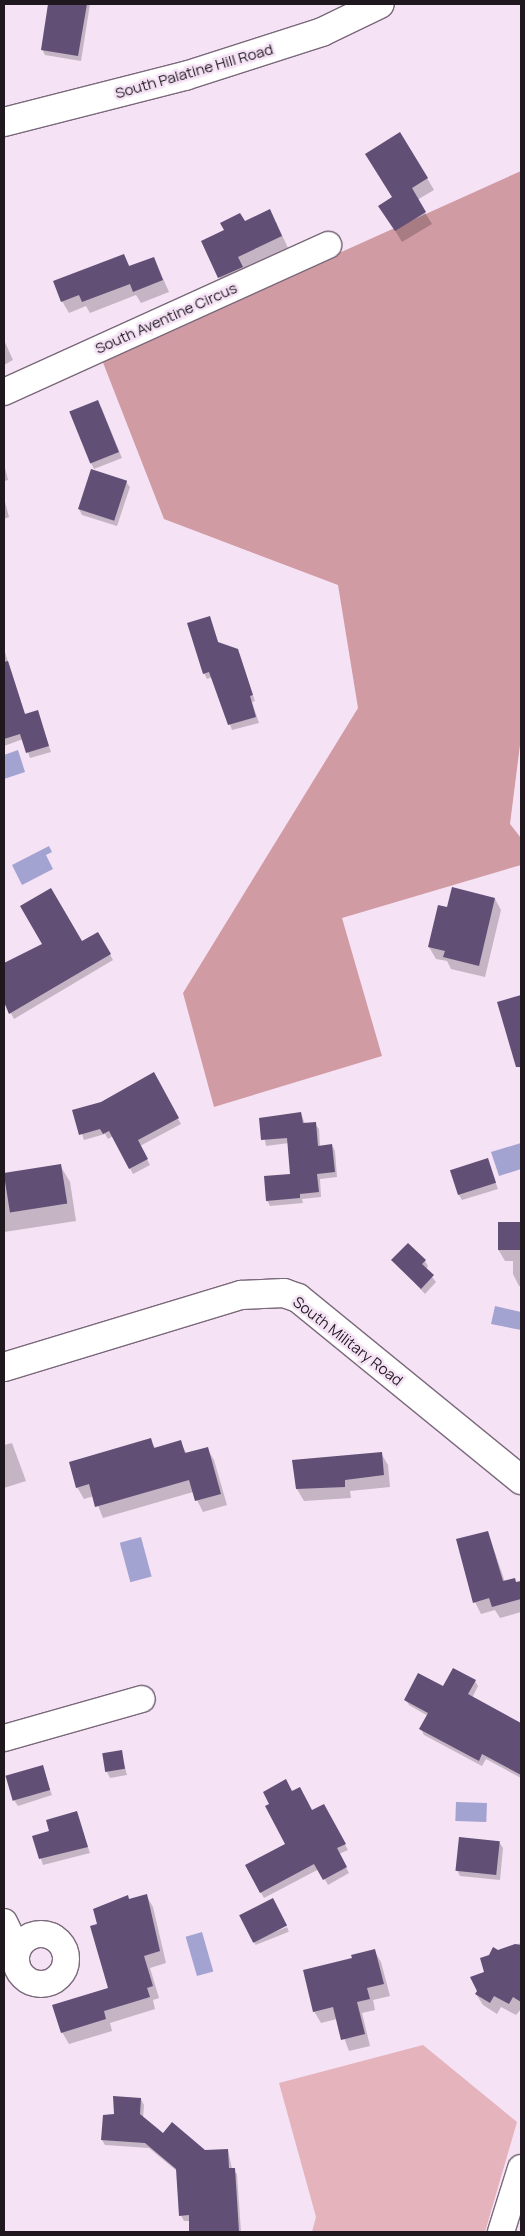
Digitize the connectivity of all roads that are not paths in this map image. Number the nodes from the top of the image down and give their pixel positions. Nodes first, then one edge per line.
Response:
1 (380, 4) edge
2 (4, 122) edge
3 (328, 245) dead end
4 (4, 392) edge
5 (4, 1367) edge
6 (521, 1480) edge
7 (142, 1699) dead end
8 (4, 1738) edge
9 (4, 1922) edge
10 (17, 1949) dead end
11 (521, 2168) edge
12 (501, 2232) edge

1 - 2 street, South Palatine Hill Road
3 - 4 street, South Aventine Circus
5 - 6 street, South Military Road
7 - 8 street
9 - 10 street
11 - 12 street

